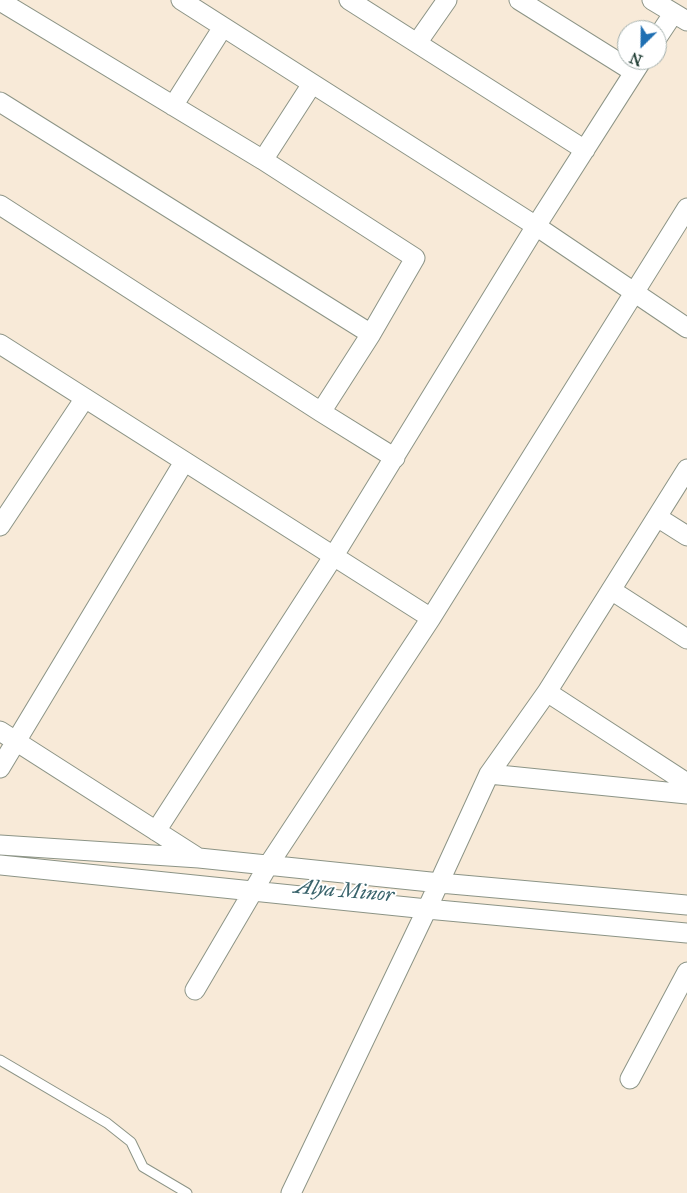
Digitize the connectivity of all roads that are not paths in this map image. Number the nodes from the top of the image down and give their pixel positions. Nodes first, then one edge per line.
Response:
1 (181, 0) edge
2 (349, 0) edge
3 (447, 0) edge
4 (519, 0) edge
5 (652, 0) edge
6 (1, 6) edge
7 (680, 17) edge
8 (223, 27) junction
9 (667, 29) edge
10 (417, 43) junction
11 (617, 54) edge
12 (635, 70) edge
13 (312, 84) junction
14 (0, 102) edge
15 (173, 106) junction
16 (585, 150) junction
17 (263, 160) junction
18 (0, 204) edge
19 (687, 208) edge
20 (536, 226) junction
21 (635, 293) junction
22 (687, 328) edge
23 (371, 334) junction
24 (0, 344) edge
25 (85, 398) junction
26 (321, 412) junction
27 (395, 458) junction
28 (184, 462) junction
29 (687, 469) edge
30 (657, 517) junction
31 (0, 526) edge
32 (687, 536) edge
33 (333, 558) junction
34 (611, 590) junction
35 (431, 618) junction
36 (687, 639) edge
37 (547, 692) junction
38 (0, 731) edge
39 (16, 742) junction
40 (0, 768) edge
41 (489, 774) junction
42 (687, 783) edge
43 (687, 794) edge
44 (156, 830) junction
45 (0, 845) edge
46 (199, 858) junction
47 (269, 864) junction
48 (0, 865) edge
49 (440, 882) junction
50 (253, 891) junction
51 (687, 905) edge
52 (427, 909) junction
53 (687, 933) edge
54 (687, 972) edge
55 (195, 990) dead end
56 (0, 1060) edge
57 (630, 1078) dead end
58 (187, 1193) edge
59 (292, 1193) edge

1 - 8 street
2 - 10 street
3 - 10 street
4 - 11 street
5 - 7 street
6 - 15 street
7 - 9 street
8 - 13 street
8 - 15 street
10 - 16 street
12 - 16 street
13 - 17 street
13 - 20 street
14 - 23 street
15 - 17 street
16 - 20 street
17 - 23 street
18 - 26 street
19 - 21 street
20 - 21 street
20 - 27 street
21 - 22 street
21 - 35 street
23 - 26 street
24 - 25 street
25 - 28 street
25 - 31 street
26 - 27 street
27 - 33 street
28 - 33 street
28 - 39 street
29 - 30 street
30 - 32 street
30 - 34 street
33 - 35 street
33 - 44 street
34 - 36 street
34 - 37 street
35 - 47 street
37 - 41 street
37 - 42 street
38 - 39 street
39 - 40 street
39 - 44 street
41 - 43 street
41 - 49 street
44 - 46 street
45 - 46 street
46 - 47 street
47 - 49 street
47 - 50 street
48 - 50 street
49 - 51 street
49 - 52 street
50 - 52 street
50 - 55 street
52 - 53 street
52 - 59 street
54 - 57 street
56 - 58 lane

